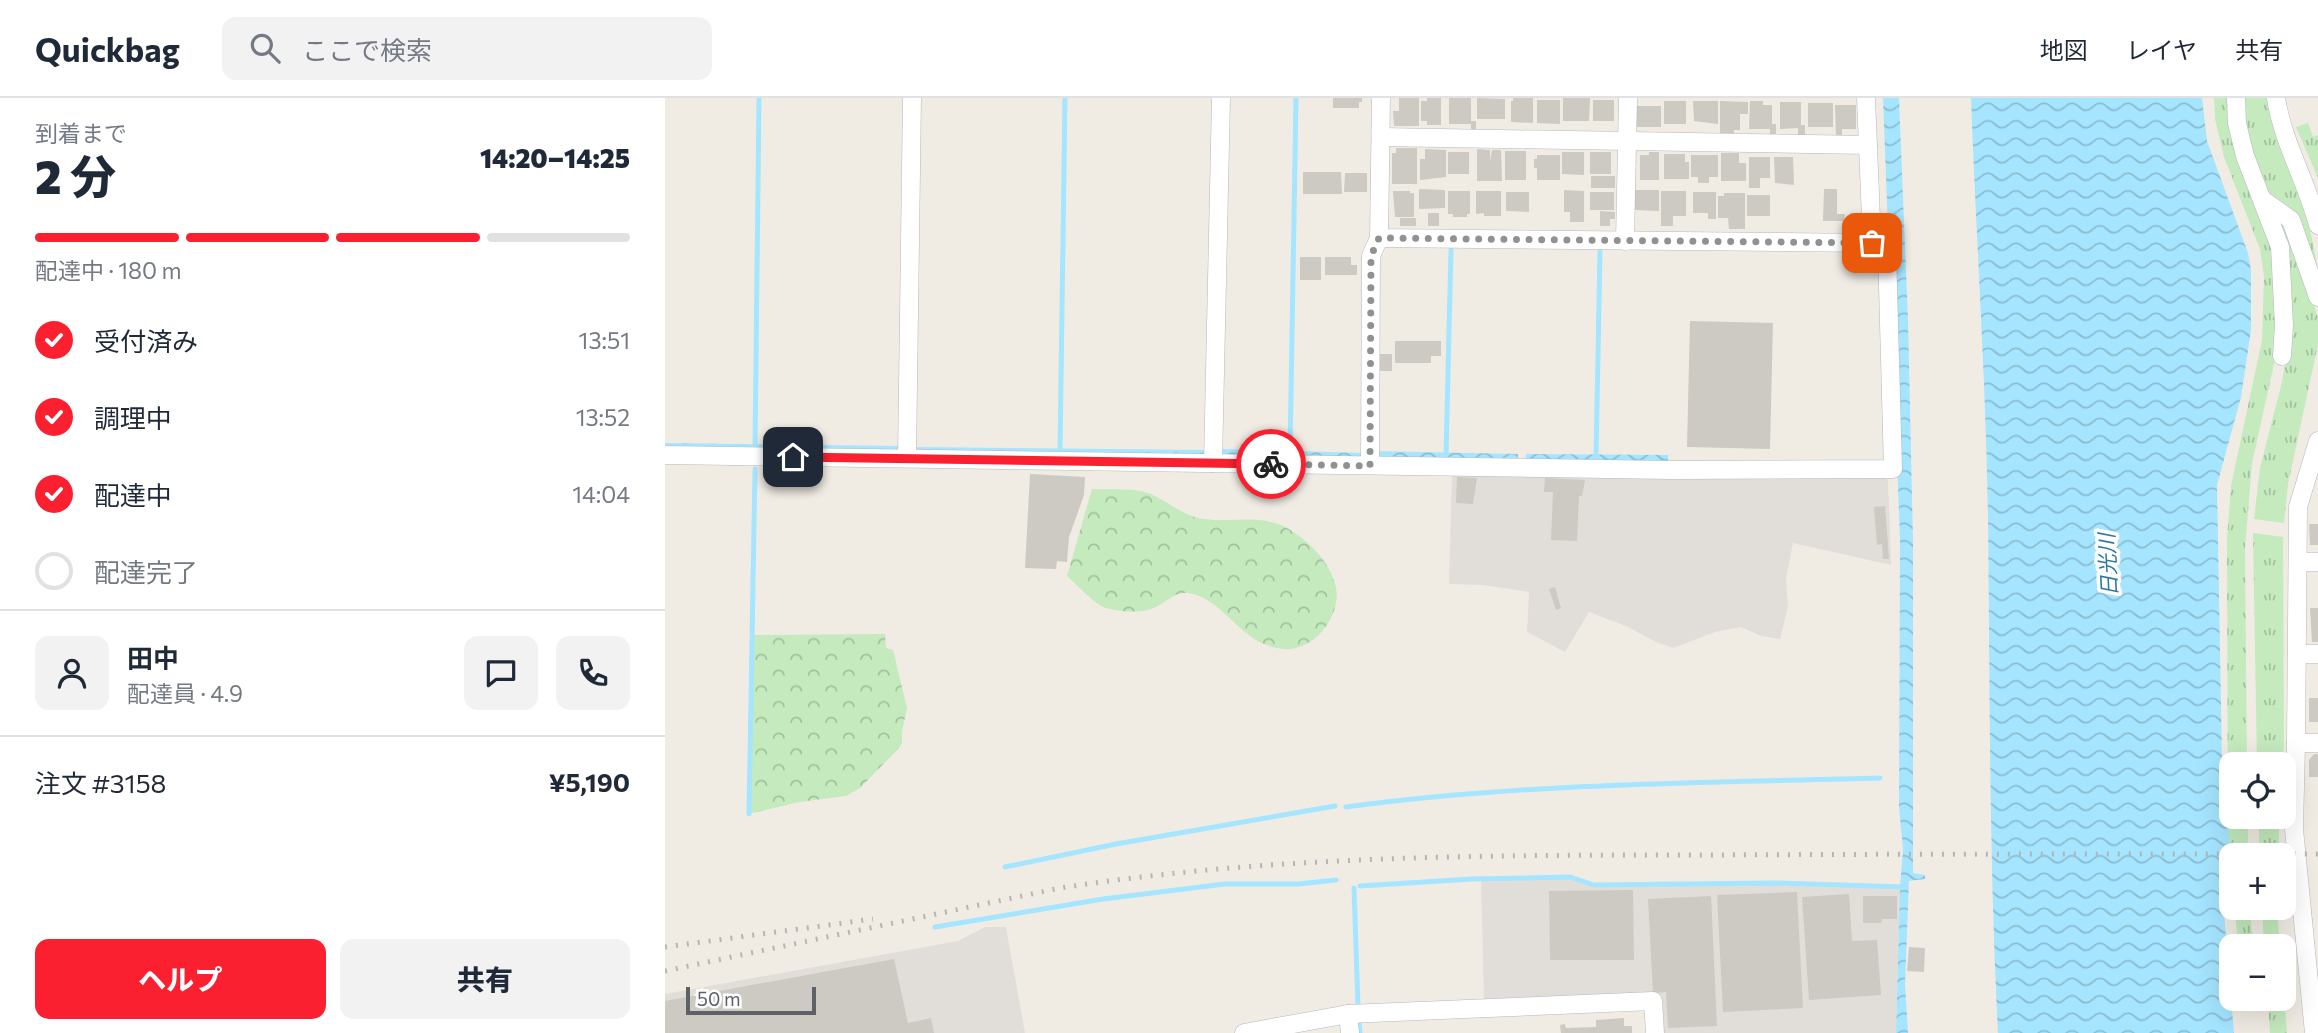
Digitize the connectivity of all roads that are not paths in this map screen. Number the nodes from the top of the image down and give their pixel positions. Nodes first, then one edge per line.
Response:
1 (912, 98) edge
2 (1221, 98) edge
3 (1381, 98) edge
4 (1628, 98) edge
5 (1866, 98) edge
6 (2236, 98) edge
7 (2276, 98) edge
8 (1381, 137) junction
9 (1627, 141) junction
10 (1868, 145) junction
11 (2263, 200) junction
12 (2318, 225) edge
13 (1379, 238) junction
14 (1625, 241) junction
15 (1872, 243) junction
16 (2318, 297) edge
17 (2282, 356) dead end
18 (2318, 441) edge
19 (665, 455) edge
20 (908, 458) junction
21 (1213, 463) junction
22 (1370, 466) junction
23 (2313, 468) edge
24 (2298, 562) junction
25 (2318, 562) edge
26 (2297, 654) junction
27 (2318, 654) edge
28 (2296, 743) junction
29 (2318, 743) edge
30 (1349, 1014) junction
31 (1244, 1033) edge
32 (1350, 1033) edge
33 (1655, 1033) edge
34 (2314, 1033) edge

1 - 20 street
2 - 21 street
3 - 8 street
4 - 9 street
5 - 10 street
6 - 11 street
7 - 12 street
8 - 9 street
8 - 13 street
9 - 10 street
9 - 14 street
10 - 15 street
11 - 16 street
11 - 17 street
13 - 14 street
13 - 22 street
14 - 15 street
15 - 22 street
18 - 23 street
19 - 20 street
20 - 21 street
21 - 22 street
23 - 24 street
24 - 25 street
24 - 26 street
26 - 27 street
26 - 28 street
28 - 29 street
28 - 34 street
30 - 31 street
30 - 32 street
30 - 33 street

